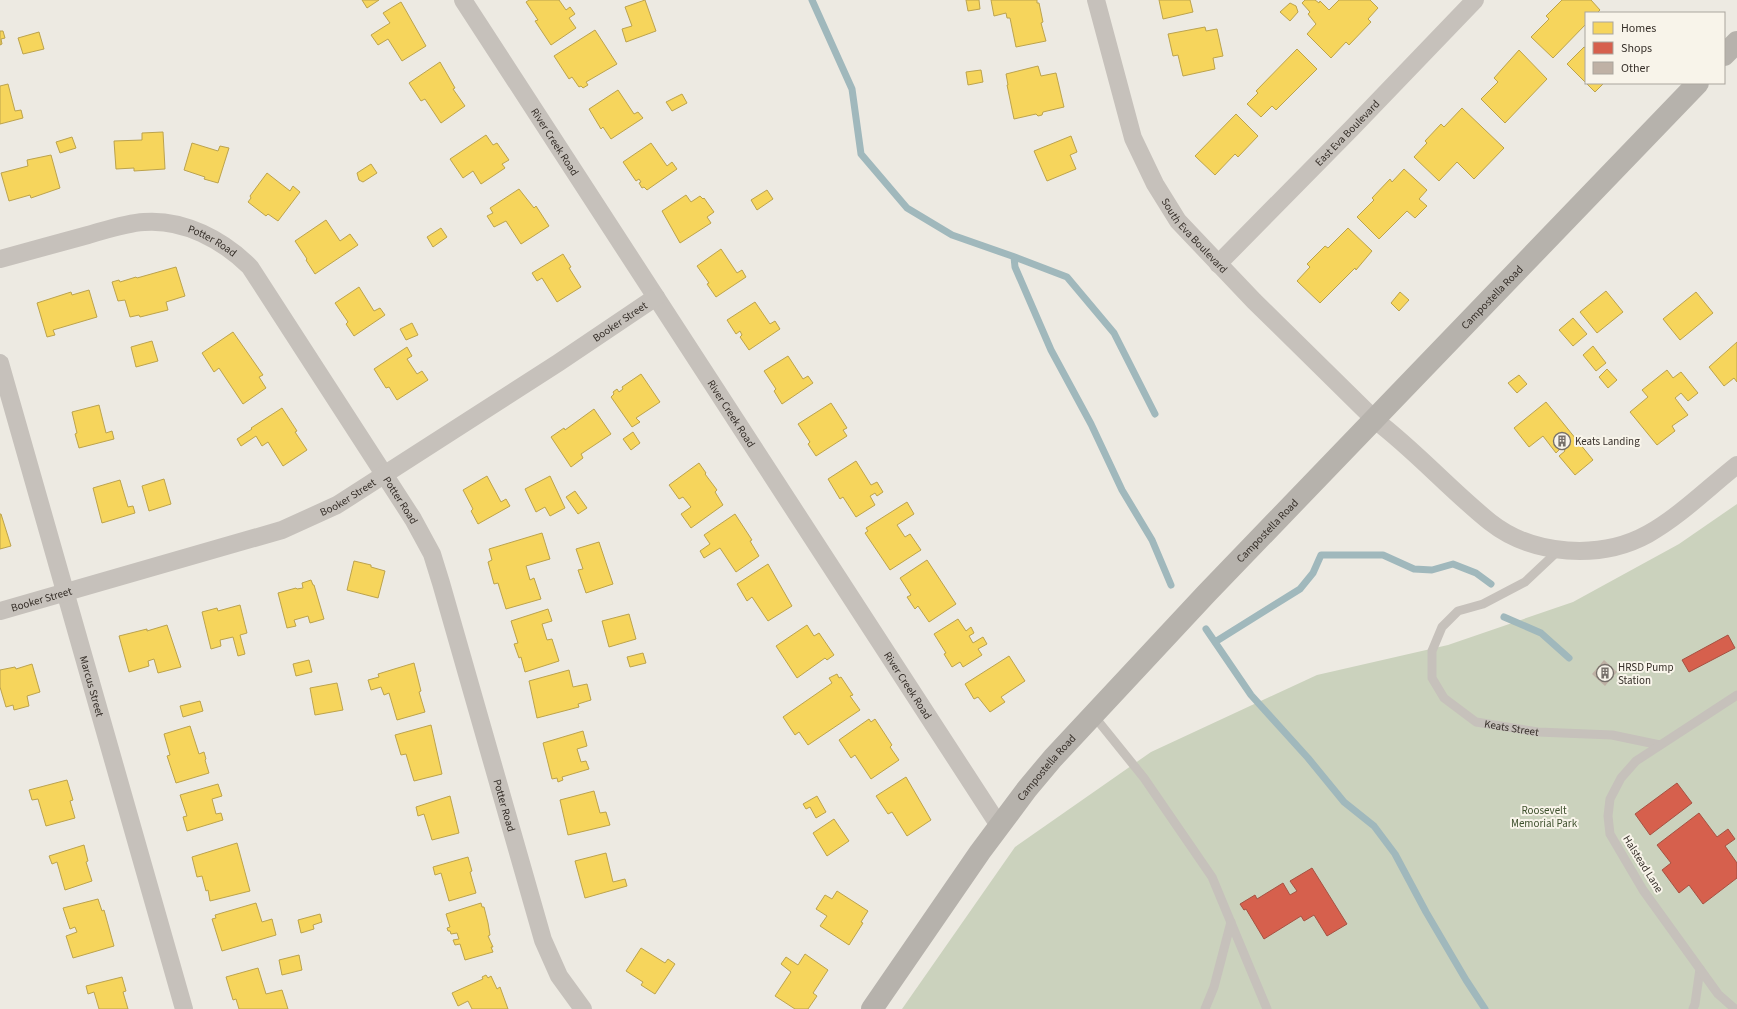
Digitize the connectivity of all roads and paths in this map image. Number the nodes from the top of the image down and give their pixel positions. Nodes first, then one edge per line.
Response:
1 (463, 0) edge
2 (1096, 0) edge
3 (1474, 0) edge
4 (1737, 42) edge
5 (1725, 54) edge
6 (1697, 84) edge
7 (0, 259) edge
8 (1218, 264) junction
9 (656, 297) junction
10 (0, 363) edge
11 (1375, 420) junction
12 (1737, 465) edge
13 (384, 473) junction
14 (1559, 550) junction
15 (66, 593) junction
16 (0, 611) edge
17 (1737, 695) edge
18 (1094, 716) junction
19 (1660, 745) junction
20 (1000, 827) junction
21 (1231, 922) junction
22 (1700, 969) junction
23 (184, 1009) edge
24 (583, 1009) edge
25 (872, 1009) edge
26 (1205, 1009) edge
27 (1267, 1009) edge
28 (1693, 1009) edge
29 (1735, 1009) edge

1 - 9 street, River Creek Road
2 - 8 street, South Eva Boulevard
3 - 8 street, East Eva Boulevard
4 - 5 main road
6 - 11 main road, Campostella Road
7 - 13 street, Potter Road
8 - 11 street, South Eva Boulevard
9 - 13 street, Booker Street
9 - 20 street, River Creek Road
10 - 15 street, Marcus Street
11 - 14 street
11 - 18 main road, Campostella Road
12 - 14 street
13 - 15 street, Booker Street
13 - 24 street, Potter Road
14 - 19 lane, Keats Street
15 - 16 street, Booker Street
15 - 23 street, Marcus Street
17 - 19 lane, Halstead Lane
18 - 20 main road, Campostella Road
18 - 21 lane
19 - 22 lane, Halstead Lane
20 - 25 main road, Campostella Road
21 - 26 lane
21 - 27 lane
22 - 28 lane
22 - 29 lane, Halstead Lane

